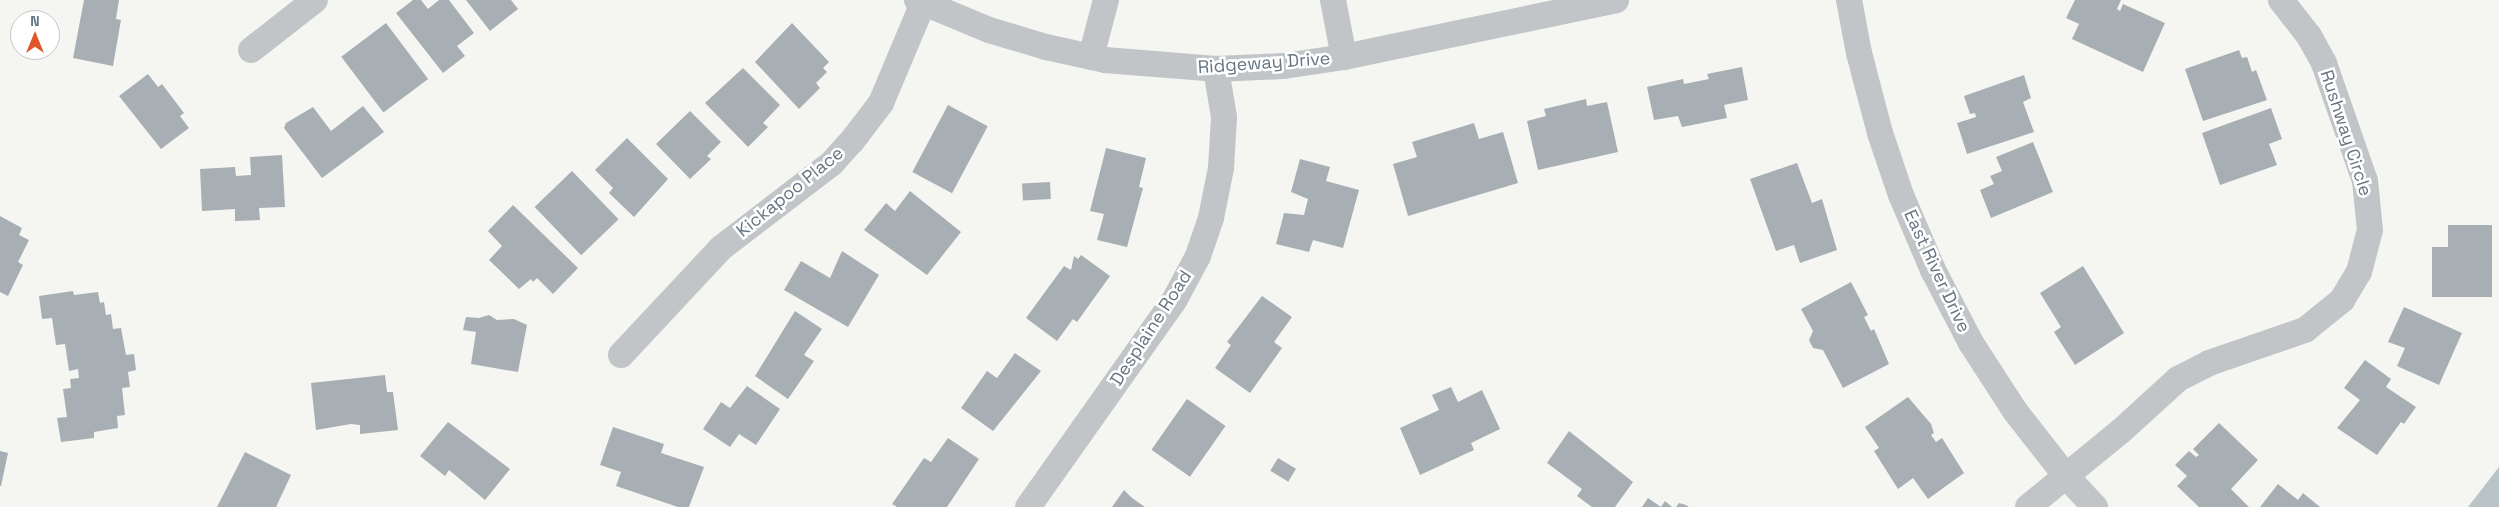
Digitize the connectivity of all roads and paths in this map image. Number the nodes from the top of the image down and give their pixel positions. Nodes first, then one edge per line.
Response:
1 (315, 0) edge
2 (1106, 0) edge
3 (1333, 0) edge
4 (1616, 0) edge
5 (1849, 0) edge
6 (2281, 0) edge
7 (920, 1) edge
8 (251, 50) dead end
9 (1091, 57) junction
10 (1344, 58) junction
11 (1216, 69) junction
12 (621, 355) dead end
13 (2064, 474) junction
14 (1028, 507) edge
15 (2028, 507) edge
16 (2095, 507) edge

1 - 8 street
2 - 9 street
3 - 10 street
4 - 10 street, Ridgeway Drive
5 - 13 street, East River Drive
6 - 13 street, Rushway Circle
7 - 9 street, Ridgeway Drive
7 - 12 street, Kickapoo Place
9 - 11 street, Ridgeway Drive
10 - 11 street, Ridgeway Drive
11 - 14 street, Desplaine Road
13 - 15 street, Rushway Circle
13 - 16 street, East River Drive

